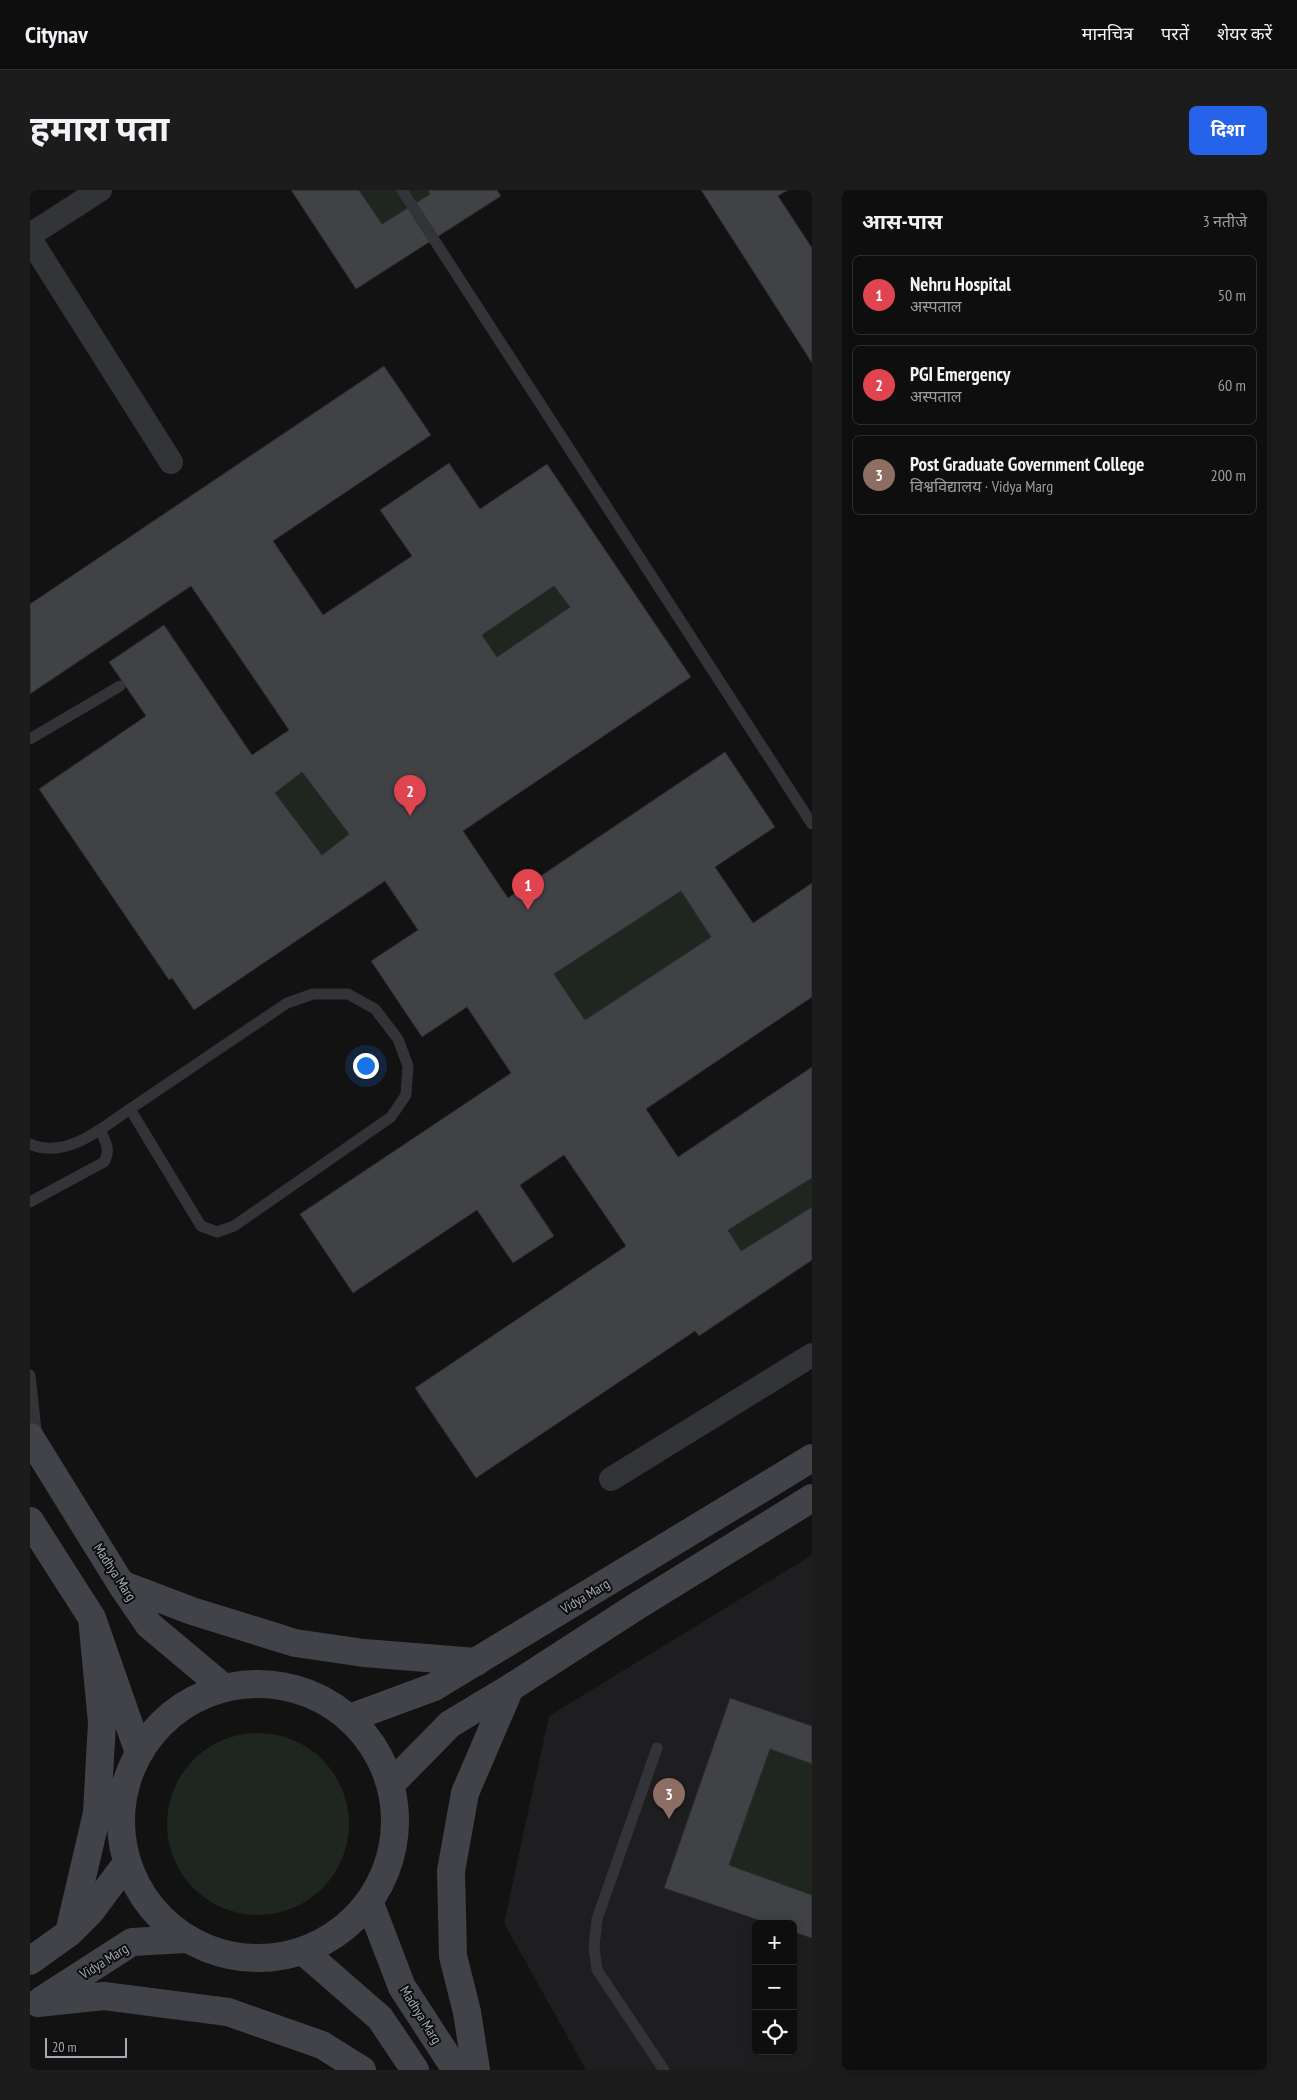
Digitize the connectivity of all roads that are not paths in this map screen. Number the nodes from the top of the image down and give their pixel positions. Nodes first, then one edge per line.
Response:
1 (100, 190) edge
2 (402, 190) edge
3 (30, 235) edge
4 (30, 239) edge
5 (171, 462) dead end
6 (120, 686) dead end
7 (30, 739) edge
8 (812, 824) edge
9 (130, 1109) junction
10 (100, 1130) junction
11 (30, 1144) edge
12 (30, 1202) edge
13 (812, 1355) edge
14 (30, 1375) edge
15 (34, 1444) edge
16 (812, 1458) edge
17 (611, 1479) dead end
18 (812, 1498) edge
19 (30, 1521) edge
20 (121, 1584) junction
21 (92, 1618) junction
22 (476, 1662) junction
23 (223, 1687) junction
24 (510, 1688) junction
25 (350, 1718) junction
26 (657, 1748) dead end
27 (138, 1750) junction
28 (391, 1784) junction
29 (126, 1864) junction
30 (370, 1901) junction
31 (69, 1933) junction
32 (186, 1939) junction
33 (303, 1951) junction
34 (30, 1961) edge
35 (34, 2006) edge
36 (362, 2070) edge
37 (414, 2070) edge
38 (456, 2070) edge
39 (476, 2070) edge
40 (664, 2070) edge

1 - 3 street
2 - 8 lane
4 - 5 street
6 - 7 lane
9 - 9 lane
9 - 10 lane
10 - 11 lane
10 - 12 lane
13 - 17 street
14 - 15 lane
15 - 20 main road, Madhya Marg
16 - 22 main road, Vidya Marg
18 - 24 main road
19 - 21 main road
20 - 22 main road
20 - 23 main road, Madhya Marg
21 - 27 main road
21 - 31 main road
22 - 25 main road, Vidya Marg
23 - 25 main road
23 - 27 main road
24 - 28 main road
24 - 39 main road
25 - 28 main road
26 - 40 lane
27 - 29 main road
28 - 30 main road
29 - 31 main road
29 - 32 main road
30 - 33 main road
30 - 38 main road, Madhya Marg
31 - 34 main road
32 - 33 main road
32 - 35 main road, Vidya Marg
33 - 37 main road
35 - 36 main road

